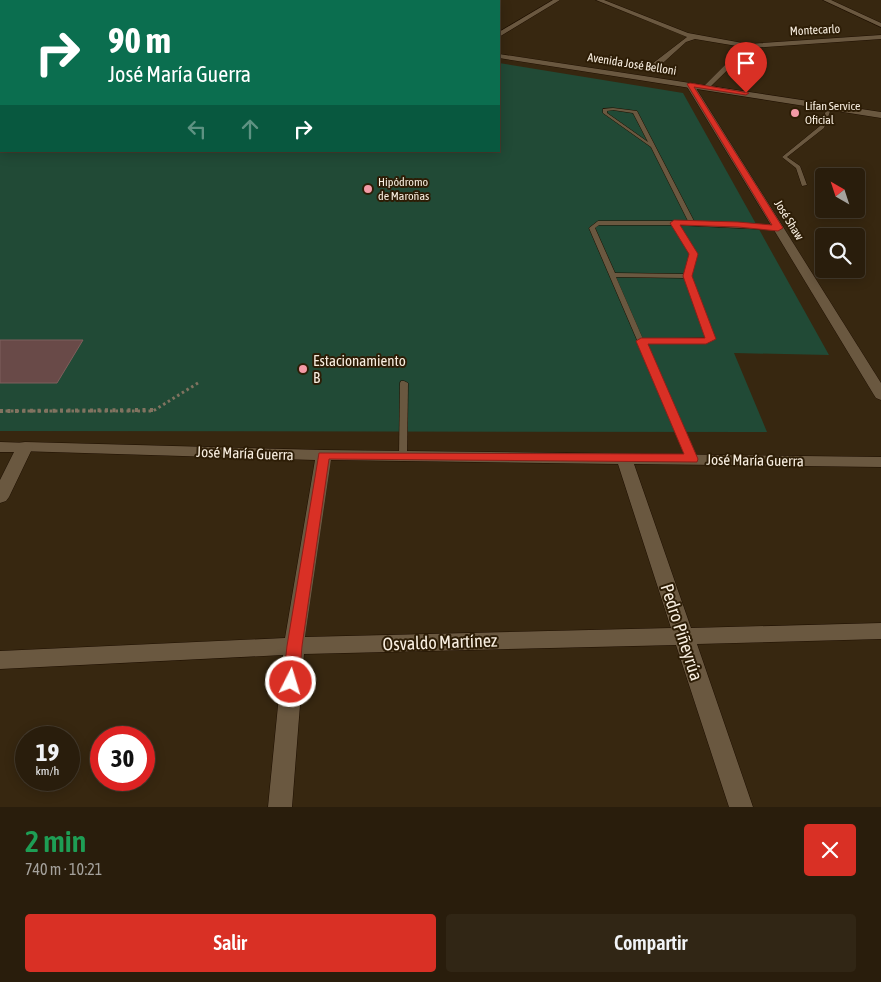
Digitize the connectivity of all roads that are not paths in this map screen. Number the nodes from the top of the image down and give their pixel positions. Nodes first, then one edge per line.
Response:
1 (557, 0) edge
2 (599, 0) edge
3 (826, 0) edge
4 (881, 25) edge
5 (500, 33) edge
6 (693, 37) junction
7 (881, 37) edge
8 (748, 46) junction
9 (500, 56) edge
10 (651, 69) dead end
11 (690, 84) junction
12 (708, 87) junction
13 (830, 106) junction
14 (881, 114) edge
15 (651, 146) junction
16 (804, 184) dead end
17 (674, 223) junction
18 (692, 223) junction
19 (778, 228) junction
20 (613, 275) junction
21 (687, 276) junction
22 (641, 341) junction
23 (404, 383) dead end
24 (881, 394) edge
25 (0, 447) edge
26 (25, 447) junction
27 (324, 455) junction
28 (403, 456) junction
29 (624, 458) junction
30 (692, 459) junction
31 (881, 462) edge
32 (0, 497) edge
33 (881, 631) edge
34 (684, 635) junction
35 (294, 646) junction
36 (0, 660) edge
37 (280, 807) edge
38 (741, 807) edge

1 - 5 street
2 - 6 street, Montecarlo
3 - 4 street
6 - 8 street, Montecarlo
6 - 10 street
7 - 8 street, Montecarlo
8 - 12 street
9 - 11 street, Avenida José Belloni
11 - 12 street, Avenida José Belloni
11 - 19 street, José Shaw
12 - 13 street, Avenida José Belloni
13 - 14 street, Avenida José Belloni
13 - 16 lane
15 - 15 lane
15 - 18 lane
17 - 18 lane
17 - 20 lane
17 - 21 lane
18 - 19 lane
19 - 24 street, José Shaw
20 - 21 lane
20 - 22 lane
21 - 22 lane
22 - 30 lane
23 - 28 lane
25 - 26 street, José María Guerra
26 - 27 street, José María Guerra
26 - 32 street
27 - 28 street, José María Guerra
27 - 35 street
28 - 29 street, José María Guerra
29 - 30 street, José María Guerra
29 - 34 street, Pedro Piñeyrúa
30 - 31 street, José María Guerra
33 - 34 street, Osvaldo Martínez
34 - 35 street, Osvaldo Martínez
34 - 38 street, Pedro Piñeyrúa
35 - 36 street, Osvaldo Martínez
35 - 37 street

